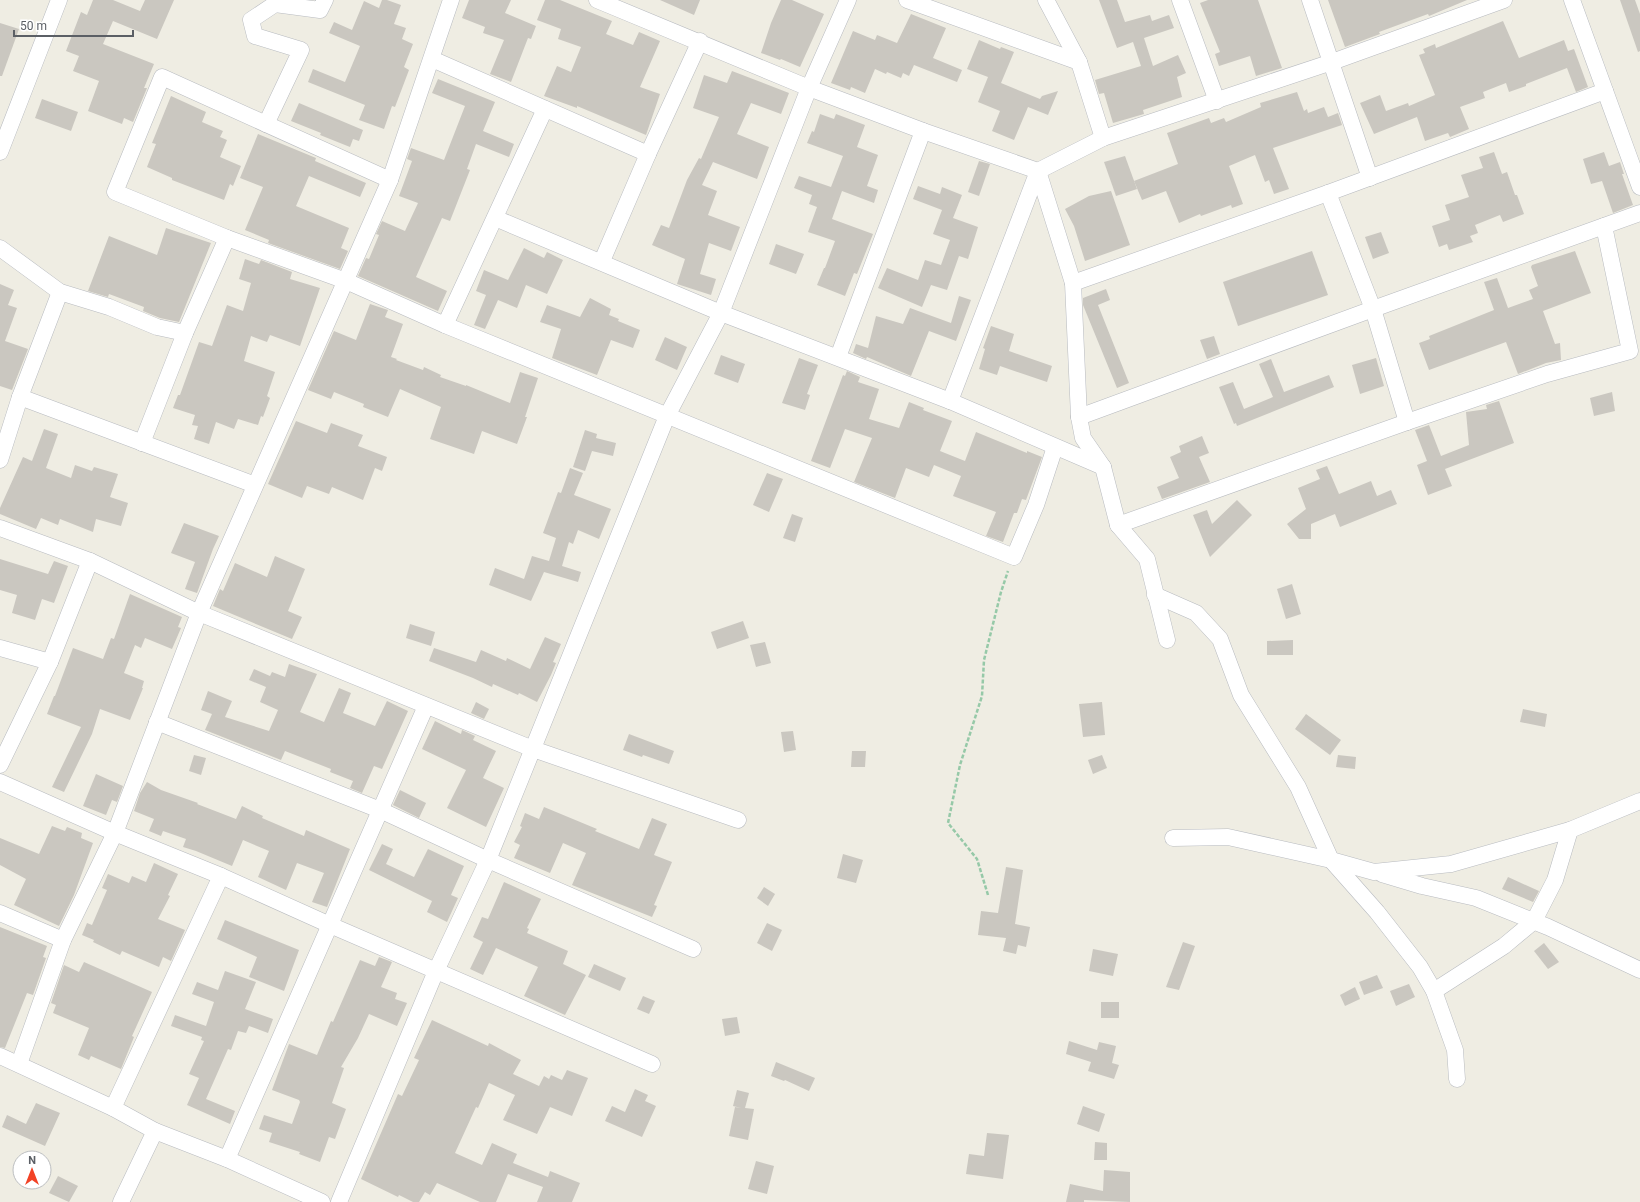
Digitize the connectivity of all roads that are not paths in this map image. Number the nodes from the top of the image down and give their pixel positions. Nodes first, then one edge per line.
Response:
1 (59, 0) edge
2 (324, 0) edge
3 (451, 0) edge
4 (597, 0) edge
5 (848, 0) edge
6 (907, 0) edge
7 (1046, 0) edge
8 (1180, 0) edge
9 (1310, 0) edge
10 (1504, 0) edge
11 (1572, 0) edge
12 (700, 42) junction
13 (432, 59) junction
14 (1079, 62) junction
15 (1332, 62) junction
16 (809, 88) junction
17 (1605, 91) junction
18 (1217, 101) junction
19 (545, 109) junction
20 (266, 124) junction
21 (923, 131) junction
22 (1103, 138) junction
23 (0, 152) edge
24 (648, 154) junction
25 (1038, 171) junction
26 (1370, 178) junction
27 (390, 180) junction
28 (1640, 187) edge
29 (1328, 193) junction
30 (1640, 213) edge
31 (495, 218) junction
32 (1604, 226) junction
33 (227, 238) junction
34 (0, 248) edge
35 (602, 261) junction
36 (346, 281) junction
37 (1073, 283) junction
38 (60, 292) junction
39 (1373, 309) junction
40 (721, 313) junction
41 (445, 325) junction
42 (185, 333) junction
43 (838, 357) junction
44 (20, 397) junction
45 (950, 401) junction
46 (667, 416) junction
47 (1079, 418) junction
48 (1407, 422) junction
49 (142, 443) junction
50 (1056, 447) junction
51 (0, 460) edge
52 (1103, 467) junction
53 (256, 485) junction
54 (1118, 525) junction
55 (0, 528) edge
56 (90, 561) junction
57 (1155, 596) junction
58 (199, 613) junction
59 (1167, 640) dead end
60 (0, 648) edge
61 (50, 662) junction
62 (426, 706) junction
63 (156, 722) junction
64 (533, 749) junction
65 (0, 765) edge
66 (0, 782) edge
67 (1640, 801) edge
68 (380, 810) junction
69 (738, 820) dead end
70 (1570, 830) junction
71 (116, 833) junction
72 (1173, 838) dead end
73 (488, 860) junction
74 (1331, 860) junction
75 (1374, 872) junction
76 (221, 876) junction
77 (0, 914) edge
78 (1534, 921) junction
79 (330, 925) junction
80 (63, 940) junction
81 (693, 949) dead end
82 (1640, 970) edge
83 (436, 971) junction
84 (1434, 991) junction
85 (0, 1056) edge
86 (19, 1064) junction
87 (652, 1064) dead end
88 (1456, 1079) dead end
89 (113, 1108) junction
90 (155, 1131) junction
91 (227, 1159) junction
92 (121, 1202) edge
93 (322, 1202) edge
94 (339, 1202) edge

1 - 23 street
2 - 20 street
3 - 13 street
4 - 12 street
5 - 16 street
6 - 14 street
7 - 14 street
8 - 18 street
9 - 15 street
10 - 15 street
11 - 17 street
12 - 16 street
12 - 24 street
13 - 19 street
13 - 27 street
14 - 22 street
15 - 18 street
15 - 26 street
16 - 21 street
16 - 40 street
17 - 26 street
17 - 28 street
18 - 22 street
19 - 24 street
19 - 31 street
20 - 27 street
20 - 33 street
21 - 25 street
21 - 43 street
22 - 25 street
24 - 35 street
25 - 37 street
25 - 45 street
26 - 29 street
27 - 36 street
29 - 37 street
29 - 39 street
30 - 32 street
31 - 35 street
31 - 41 street
32 - 39 street
32 - 48 street
33 - 36 street
33 - 42 street
34 - 38 street
35 - 40 street
36 - 41 street
36 - 53 street
37 - 47 street
38 - 42 street
38 - 44 street
39 - 47 street
39 - 48 street
40 - 43 street
40 - 46 street
41 - 46 street
42 - 49 street
43 - 45 street
44 - 49 street
44 - 51 street
45 - 50 street
46 - 50 street
46 - 64 street
47 - 52 street
48 - 54 street
49 - 53 street
50 - 52 street
52 - 54 street
53 - 58 street
54 - 57 street
55 - 56 street
56 - 58 street
56 - 61 street
57 - 59 street
57 - 74 street
58 - 62 street
58 - 63 street
60 - 61 street
61 - 65 street
62 - 64 street
62 - 68 street
63 - 68 street
63 - 71 street
64 - 69 street
64 - 73 street
66 - 71 street
67 - 70 street
68 - 73 street
68 - 79 street
70 - 75 street
70 - 78 street
71 - 76 street
71 - 80 street
72 - 74 street
73 - 81 street
73 - 83 street
74 - 75 street
74 - 84 street
75 - 78 street
76 - 79 street
76 - 89 street
77 - 80 street
78 - 82 street
78 - 84 street
79 - 83 street
79 - 91 street
80 - 86 street
83 - 87 street
83 - 94 street
84 - 88 street
85 - 86 street
86 - 89 street
89 - 90 street
90 - 91 street
90 - 92 street
91 - 93 street

